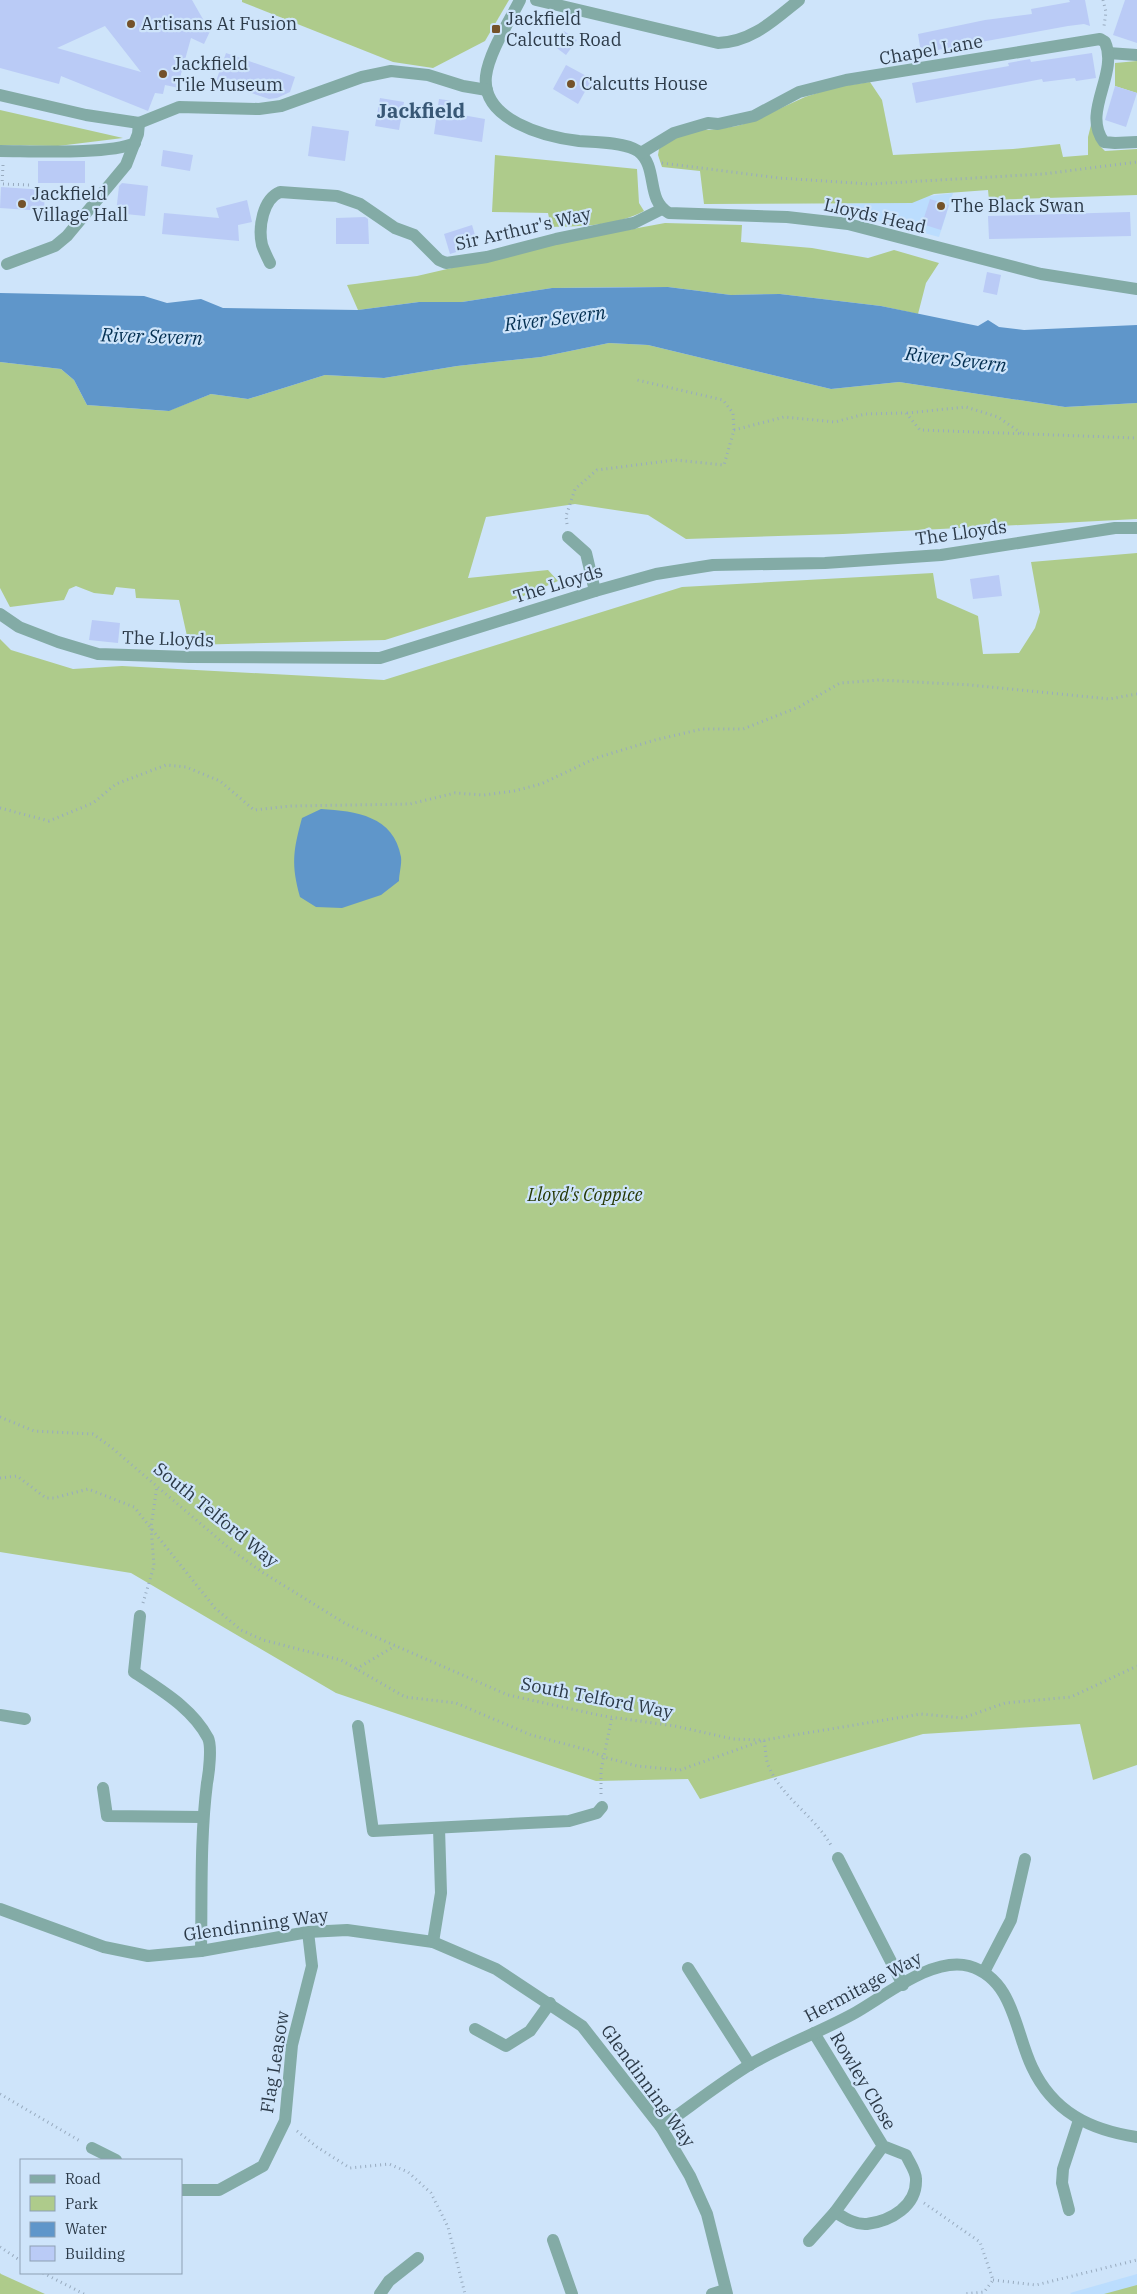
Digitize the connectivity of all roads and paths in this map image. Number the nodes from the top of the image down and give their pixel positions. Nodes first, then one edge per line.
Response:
1 (520, 0) edge
2 (536, 0) edge
3 (799, 0) edge
4 (1103, 0) edge
5 (1100, 39) junction
6 (1108, 53) junction
7 (1137, 54) edge
8 (487, 90) junction
9 (0, 95) edge
10 (139, 123) junction
11 (135, 142) junction
12 (1137, 142) edge
13 (1, 156) edge
14 (643, 157) junction
15 (1137, 162) edge
16 (31, 185) dead end
17 (662, 209) junction
18 (270, 263) dead end
19 (7, 264) dead end
20 (1137, 289) edge
21 (636, 380) dead end
22 (906, 414) junction
23 (734, 430) junction
24 (1023, 434) junction
25 (1137, 438) edge
26 (1137, 528) edge
27 (568, 537) joint
28 (595, 591) junction
29 (0, 614) edge
30 (1137, 694) edge
31 (0, 808) edge
32 (0, 1417) edge
33 (0, 1478) edge
34 (157, 1486) junction
35 (151, 1527) junction
36 (140, 1616) joint
37 (395, 1646) junction
38 (1137, 1666) edge
39 (356, 1669) junction
40 (0, 1715) edge
41 (612, 1717) junction
42 (25, 1719) dead end
43 (358, 1726) dead end
44 (764, 1740) junction
45 (604, 1757) junction
46 (104, 1788) dead end
47 (602, 1807) joint
48 (203, 1817) junction
49 (439, 1828) junction
50 (838, 1858) joint
51 (1025, 1860) dead end
52 (0, 1909) edge
53 (308, 1932) junction
54 (433, 1942) junction
55 (201, 1951) junction
56 (688, 1968) dead end
57 (984, 1972) junction
58 (903, 1985) junction
59 (550, 2003) junction
60 (475, 2029) dead end
61 (814, 2033) junction
62 (750, 2065) junction
63 (0, 2094) edge
64 (285, 2120) junction
65 (1079, 2120) junction
66 (661, 2127) junction
67 (1137, 2138) edge
68 (883, 2146) junction
69 (92, 2148) joint
70 (114, 2159) edge
71 (182, 2190) edge
72 (914, 2196) junction
73 (1069, 2210) dead end
74 (835, 2212) junction
75 (553, 2240) dead end
76 (809, 2241) dead end
77 (0, 2247) edge
78 (418, 2258) dead end
79 (20, 2260) edge
80 (1137, 2260) edge
81 (45, 2274) edge
82 (993, 2280) junction
83 (726, 2292) edge
84 (84, 2294) edge
85 (380, 2294) edge
86 (465, 2294) edge
87 (572, 2294) edge
88 (712, 2294) edge
89 (963, 2294) edge

1 - 8 street
2 - 3 street
4 - 5 path
5 - 6 street
5 - 14 street, Chapel Lane
6 - 7 street
6 - 12 street
8 - 10 street
8 - 14 street
9 - 10 street
10 - 11 street
11 - 13 street
11 - 19 street
13 - 16 path
14 - 15 path
14 - 17 street
17 - 18 street, Sir Arthur's Way
17 - 20 street, Lloyds Head
21 - 23 path
22 - 23 path
22 - 24 path
22 - 24 path
23 - 27 path
24 - 25 path
26 - 28 street, The Lloyds
27 - 28 street
28 - 29 street, The Lloyds
30 - 31 path
32 - 34 path, South Telford Way
33 - 35 path
34 - 35 path
34 - 37 path, South Telford Way
35 - 36 path
35 - 39 path
36 - 48 street
37 - 39 path
37 - 41 path, South Telford Way
38 - 44 path, South Telford Way
39 - 45 path
40 - 42 street
41 - 44 path, South Telford Way
41 - 45 path
43 - 49 street
44 - 45 path
44 - 50 path
45 - 47 path
46 - 48 street
47 - 49 street
48 - 55 street
49 - 54 street
50 - 58 street
51 - 57 street
52 - 55 street, Glendinning Way
53 - 54 street, Glendinning Way
53 - 55 street, Glendinning Way
53 - 64 street, Flag Leasow
54 - 59 street, Glendinning Way
56 - 62 street
57 - 58 street, Hermitage Way
57 - 65 street
58 - 61 street, Hermitage Way
59 - 60 street
59 - 66 street, Glendinning Way
61 - 62 street, Hermitage Way
61 - 68 street, Rowley Close
62 - 66 street, Hermitage Way
63 - 69 path
64 - 71 street, Flag Leasow
64 - 86 path
65 - 67 street
65 - 73 street
66 - 83 street, Glendinning Way
68 - 72 street, Rowley Close
68 - 74 street, Rowley Close
69 - 70 street
72 - 74 street
72 - 82 path
74 - 76 street, Rowley Close
75 - 87 street
77 - 79 path
78 - 85 street
80 - 82 path
81 - 84 path
82 - 89 path
83 - 88 street

